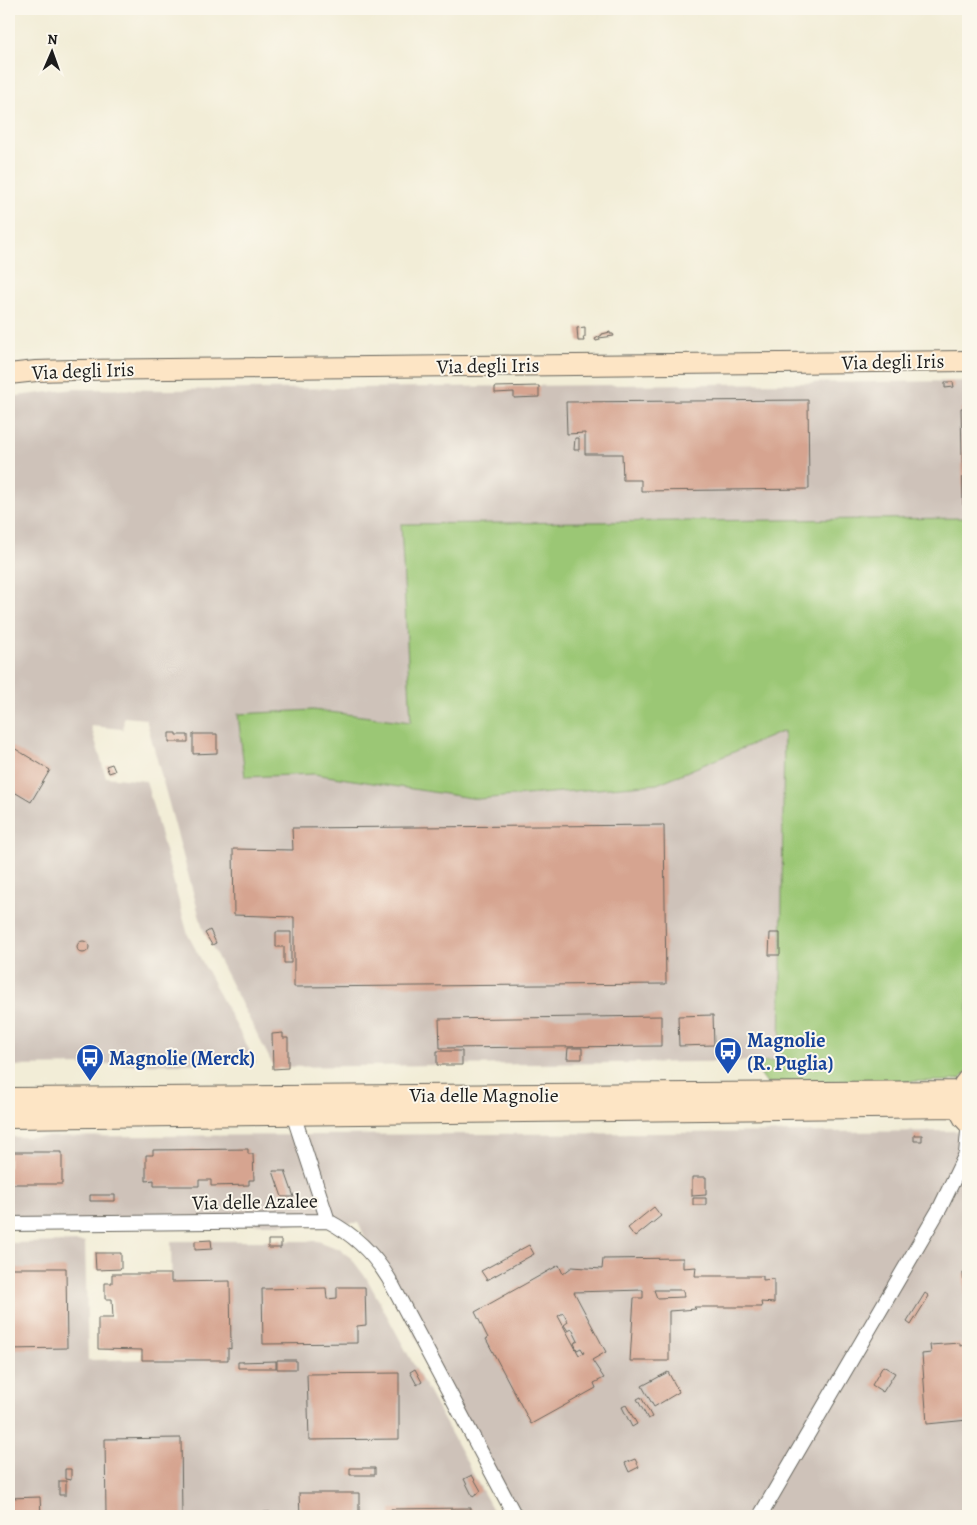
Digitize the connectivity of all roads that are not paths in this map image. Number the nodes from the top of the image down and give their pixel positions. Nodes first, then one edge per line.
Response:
1 (968, 361) edge
2 (9, 374) edge
3 (9, 1098) edge
4 (964, 1100) edge
5 (285, 1109) junction
6 (9, 1118) edge
7 (968, 1132) edge
8 (967, 1153) edge
9 (328, 1221) junction
10 (9, 1224) edge
11 (515, 1516) edge
12 (760, 1516) edge

1 - 2 street, Via degli Iris
3 - 5 street, Via delle Magnolie
4 - 5 street, Via delle Magnolie
5 - 6 street, Via delle Magnolie
5 - 9 street
7 - 8 street
8 - 12 street
9 - 10 street, Via delle Azalee
9 - 11 street, Via delle Azalee

